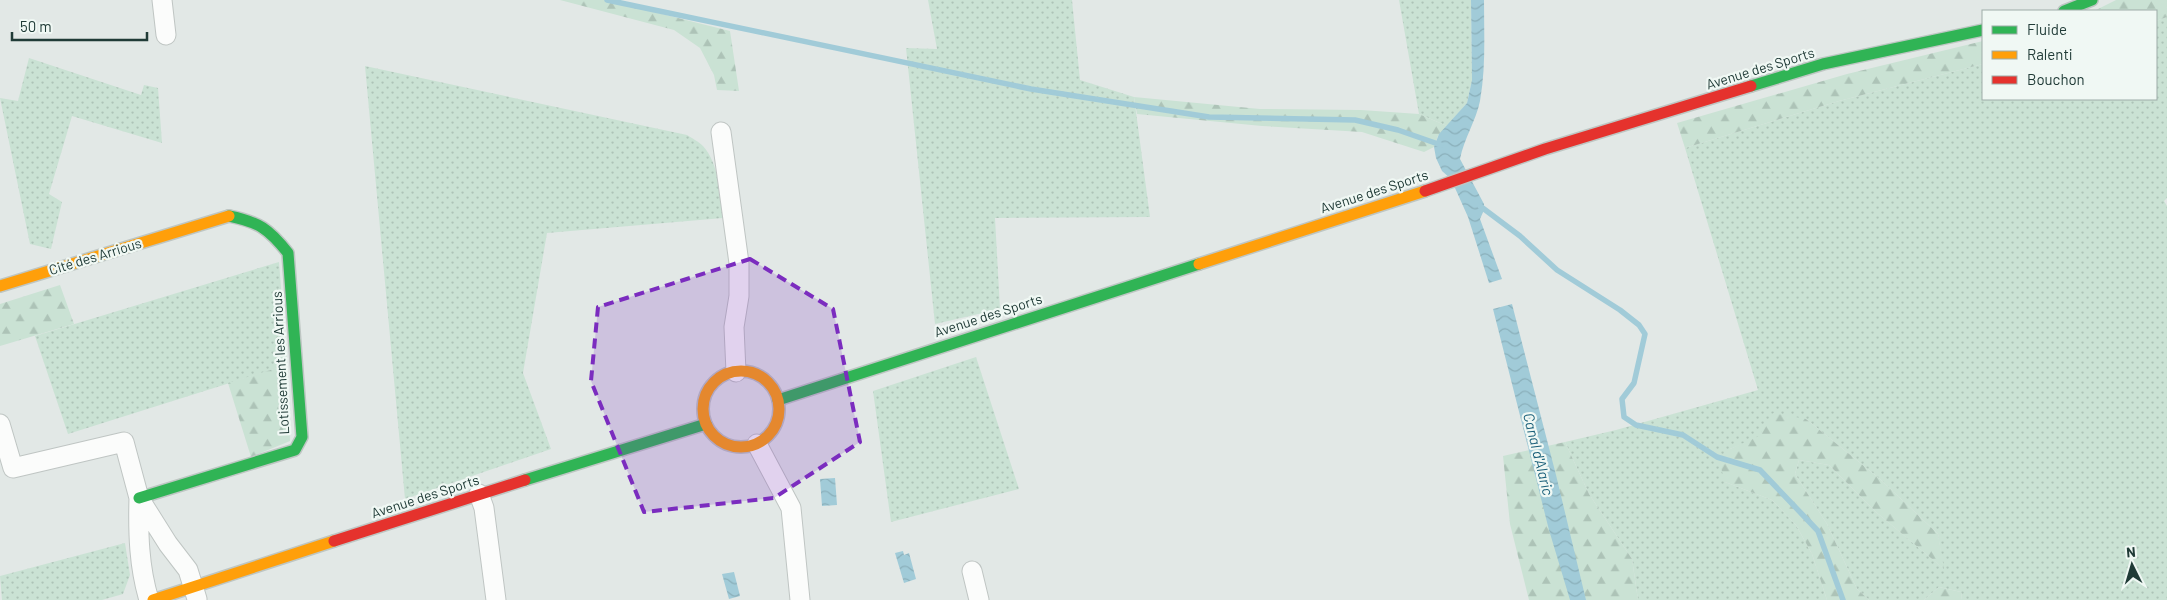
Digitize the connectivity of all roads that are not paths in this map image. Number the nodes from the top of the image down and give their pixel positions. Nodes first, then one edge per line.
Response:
1 (162, 0) edge
2 (2092, 0) edge
3 (2067, 10) edge
4 (1982, 30) edge
5 (166, 35) dead end
6 (721, 132) dead end
7 (191, 227) joint
8 (0, 286) edge
9 (736, 372) junction
10 (778, 400) junction
11 (0, 424) edge
12 (706, 424) junction
13 (757, 444) junction
14 (7, 470) edge
15 (479, 494) junction
16 (139, 498) junction
17 (972, 571) dead end
18 (195, 593) edge
19 (151, 600) edge
20 (496, 600) edge
21 (800, 600) edge
22 (979, 600) edge

1 - 5 street
2 - 3 main road
4 - 10 main road, Avenue des Sports
6 - 9 street
7 - 8 main road, Cité des Arrious
7 - 16 main road, Lotissement les Arrious
9 - 10 main road
9 - 12 main road
10 - 13 main road
11 - 14 street
12 - 13 main road
12 - 15 main road, Avenue des Sports
13 - 21 street
14 - 16 street
15 - 18 main road, Avenue des Sports
15 - 20 street
16 - 18 street
16 - 19 street
17 - 22 street
18 - 19 main road, Avenue des Sports

